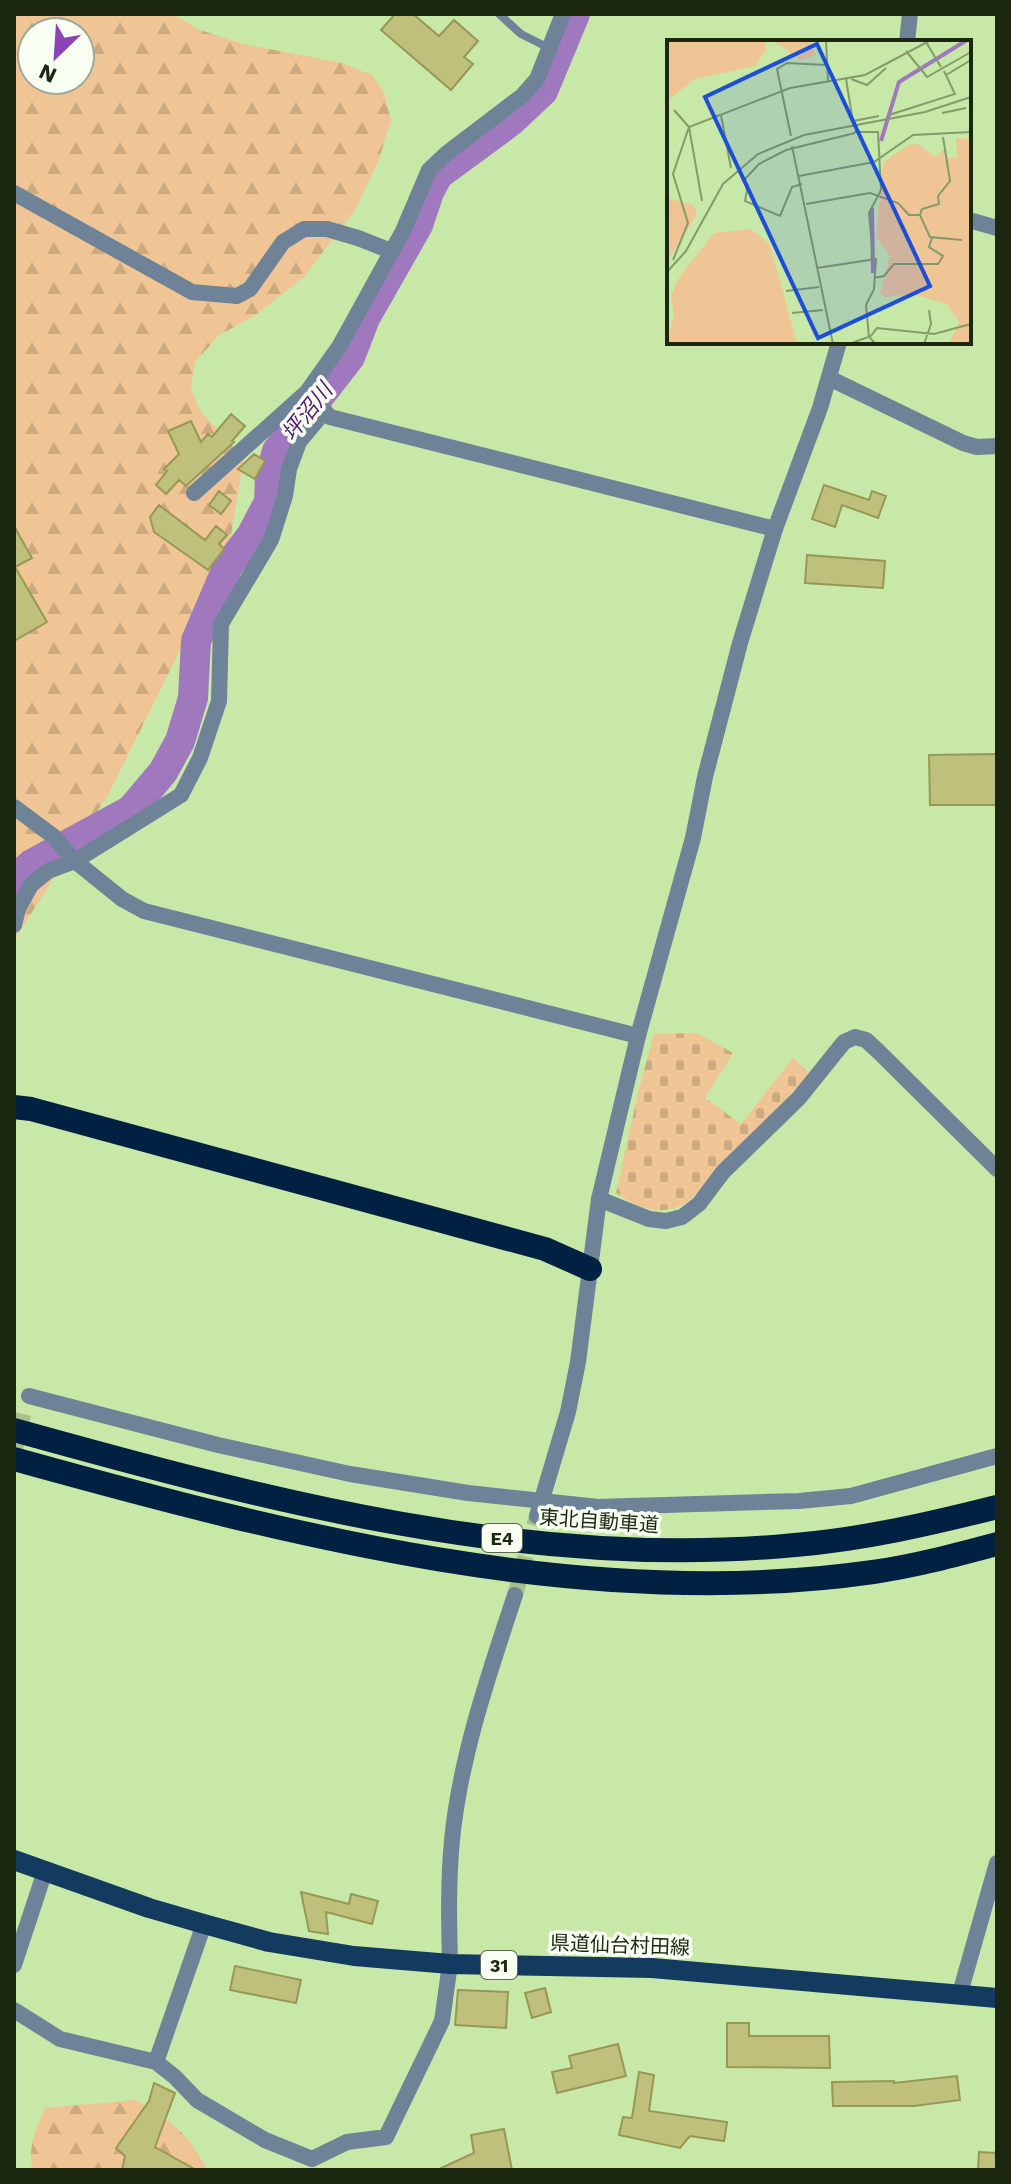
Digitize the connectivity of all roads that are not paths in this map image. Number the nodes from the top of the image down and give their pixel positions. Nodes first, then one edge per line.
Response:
1 (499, 14) edge
2 (563, 14) edge
3 (910, 14) edge
4 (907, 40) edge
5 (549, 48) junction
6 (14, 193) edge
7 (971, 221) edge
8 (997, 228) edge
9 (391, 251) junction
10 (838, 344) edge
11 (829, 378) junction
12 (315, 401) junction
13 (997, 446) edge
14 (194, 493) dead end
15 (775, 529) junction
16 (14, 807) edge
17 (68, 852) junction
18 (14, 925) edge
19 (638, 1036) junction
20 (14, 1107) edge
21 (14, 1117) edge
22 (997, 1169) edge
23 (599, 1199) junction
24 (590, 1269) junction
25 (23, 1399) edge
26 (14, 1430) edge
27 (997, 1456) edge
28 (14, 1459) edge
29 (997, 1507) edge
30 (539, 1509) junction
31 (997, 1544) edge
32 (515, 1595) tunnel mouth
33 (14, 1860) edge
34 (997, 1863) edge
35 (45, 1871) junction
36 (204, 1924) junction
37 (450, 1964) junction
38 (14, 1965) edge
39 (960, 1993) junction
40 (997, 1998) edge
41 (14, 2010) edge
42 (156, 2062) junction

1 - 5 lane
2 - 5 street
3 - 4 street
5 - 9 street
6 - 9 street
7 - 8 street
9 - 12 street
10 - 11 street
11 - 13 street
11 - 15 street
12 - 14 street
12 - 15 street
12 - 17 street
15 - 19 street
16 - 17 street
17 - 18 street
17 - 19 street
19 - 23 street
20 - 24 highway
21 - 24 highway
22 - 23 street
23 - 24 street
24 - 30 street
25 - 30 street
26 - 29 highway, 東北自動車道 / E4
27 - 30 street
28 - 31 highway, E4
32 - 37 street
33 - 35 main road, 県道仙台村田線 / 31
34 - 39 street
35 - 36 main road, 県道仙台村田線 / 31
35 - 38 street
36 - 37 main road, 県道仙台村田線 / 31
36 - 42 street
37 - 39 main road, 県道仙台村田線 / 31
37 - 42 street
39 - 40 main road, 県道仙台村田線 / 31
41 - 42 street

